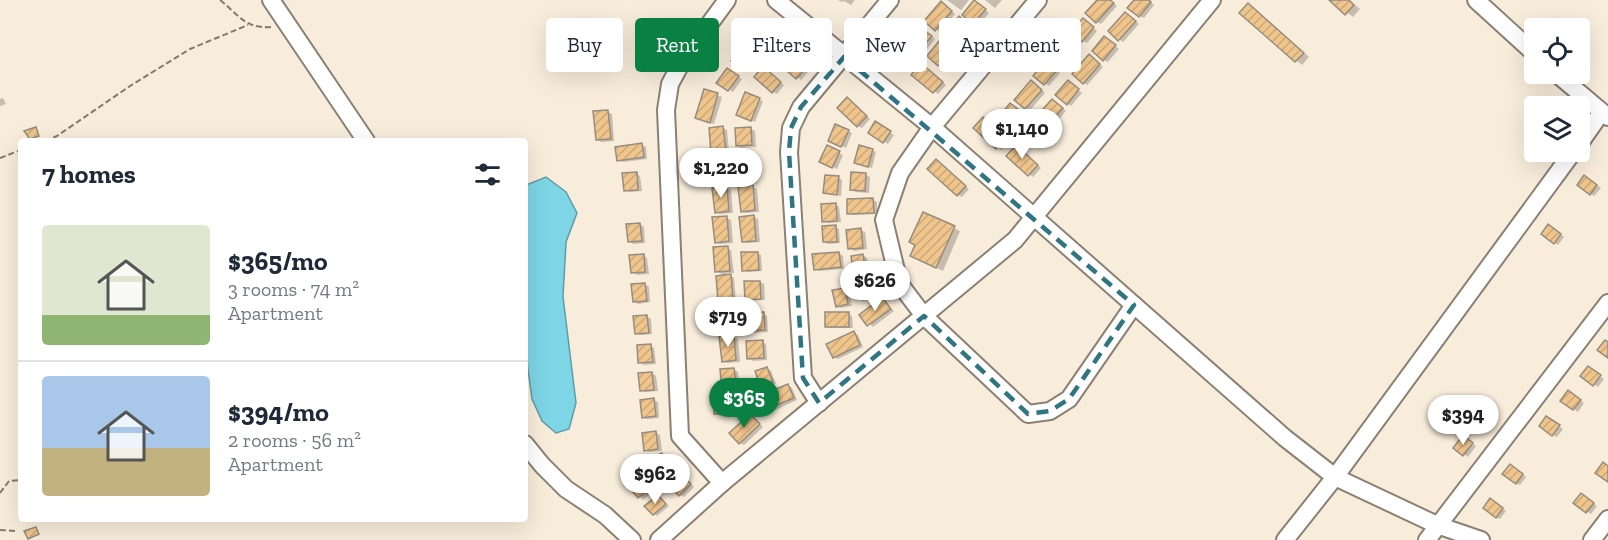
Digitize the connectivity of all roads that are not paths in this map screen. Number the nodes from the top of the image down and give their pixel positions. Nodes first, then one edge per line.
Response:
1 (271, 0) edge
2 (727, 0) edge
3 (776, 0) edge
4 (890, 0) edge
5 (1038, 0) edge
6 (1212, 0) edge
7 (1476, 0) edge
8 (875, 18) edge
9 (1524, 44) edge
10 (844, 57) joint
11 (863, 72) edge
12 (1569, 84) edge
13 (1605, 115) edge
14 (932, 127) junction
15 (1590, 132) edge
16 (364, 138) edge
17 (1566, 162) edge
18 (1035, 216) junction
19 (1608, 303) edge
20 (1134, 305) junction
21 (924, 316) junction
22 (819, 403) junction
23 (528, 448) edge
24 (1335, 477) junction
25 (722, 483) junction
26 (1608, 519) edge
27 (1437, 525) junction
28 (632, 540) edge
29 (659, 540) edge
30 (1285, 540) edge
31 (1427, 540) edge
32 (1480, 540) edge
33 (1592, 540) edge

1 - 16 street
2 - 25 street
3 - 10 street
4 - 8 street
5 - 14 street
6 - 18 street
7 - 9 street
10 - 22 street
11 - 14 street
12 - 13 street
13 - 15 street
14 - 18 street
14 - 21 street
17 - 24 street
18 - 20 street
18 - 21 street
19 - 27 street
20 - 21 street
20 - 24 street
21 - 22 street
22 - 25 street
23 - 28 street
24 - 27 street
24 - 30 street
25 - 29 street
26 - 33 street
27 - 31 street
27 - 32 street

